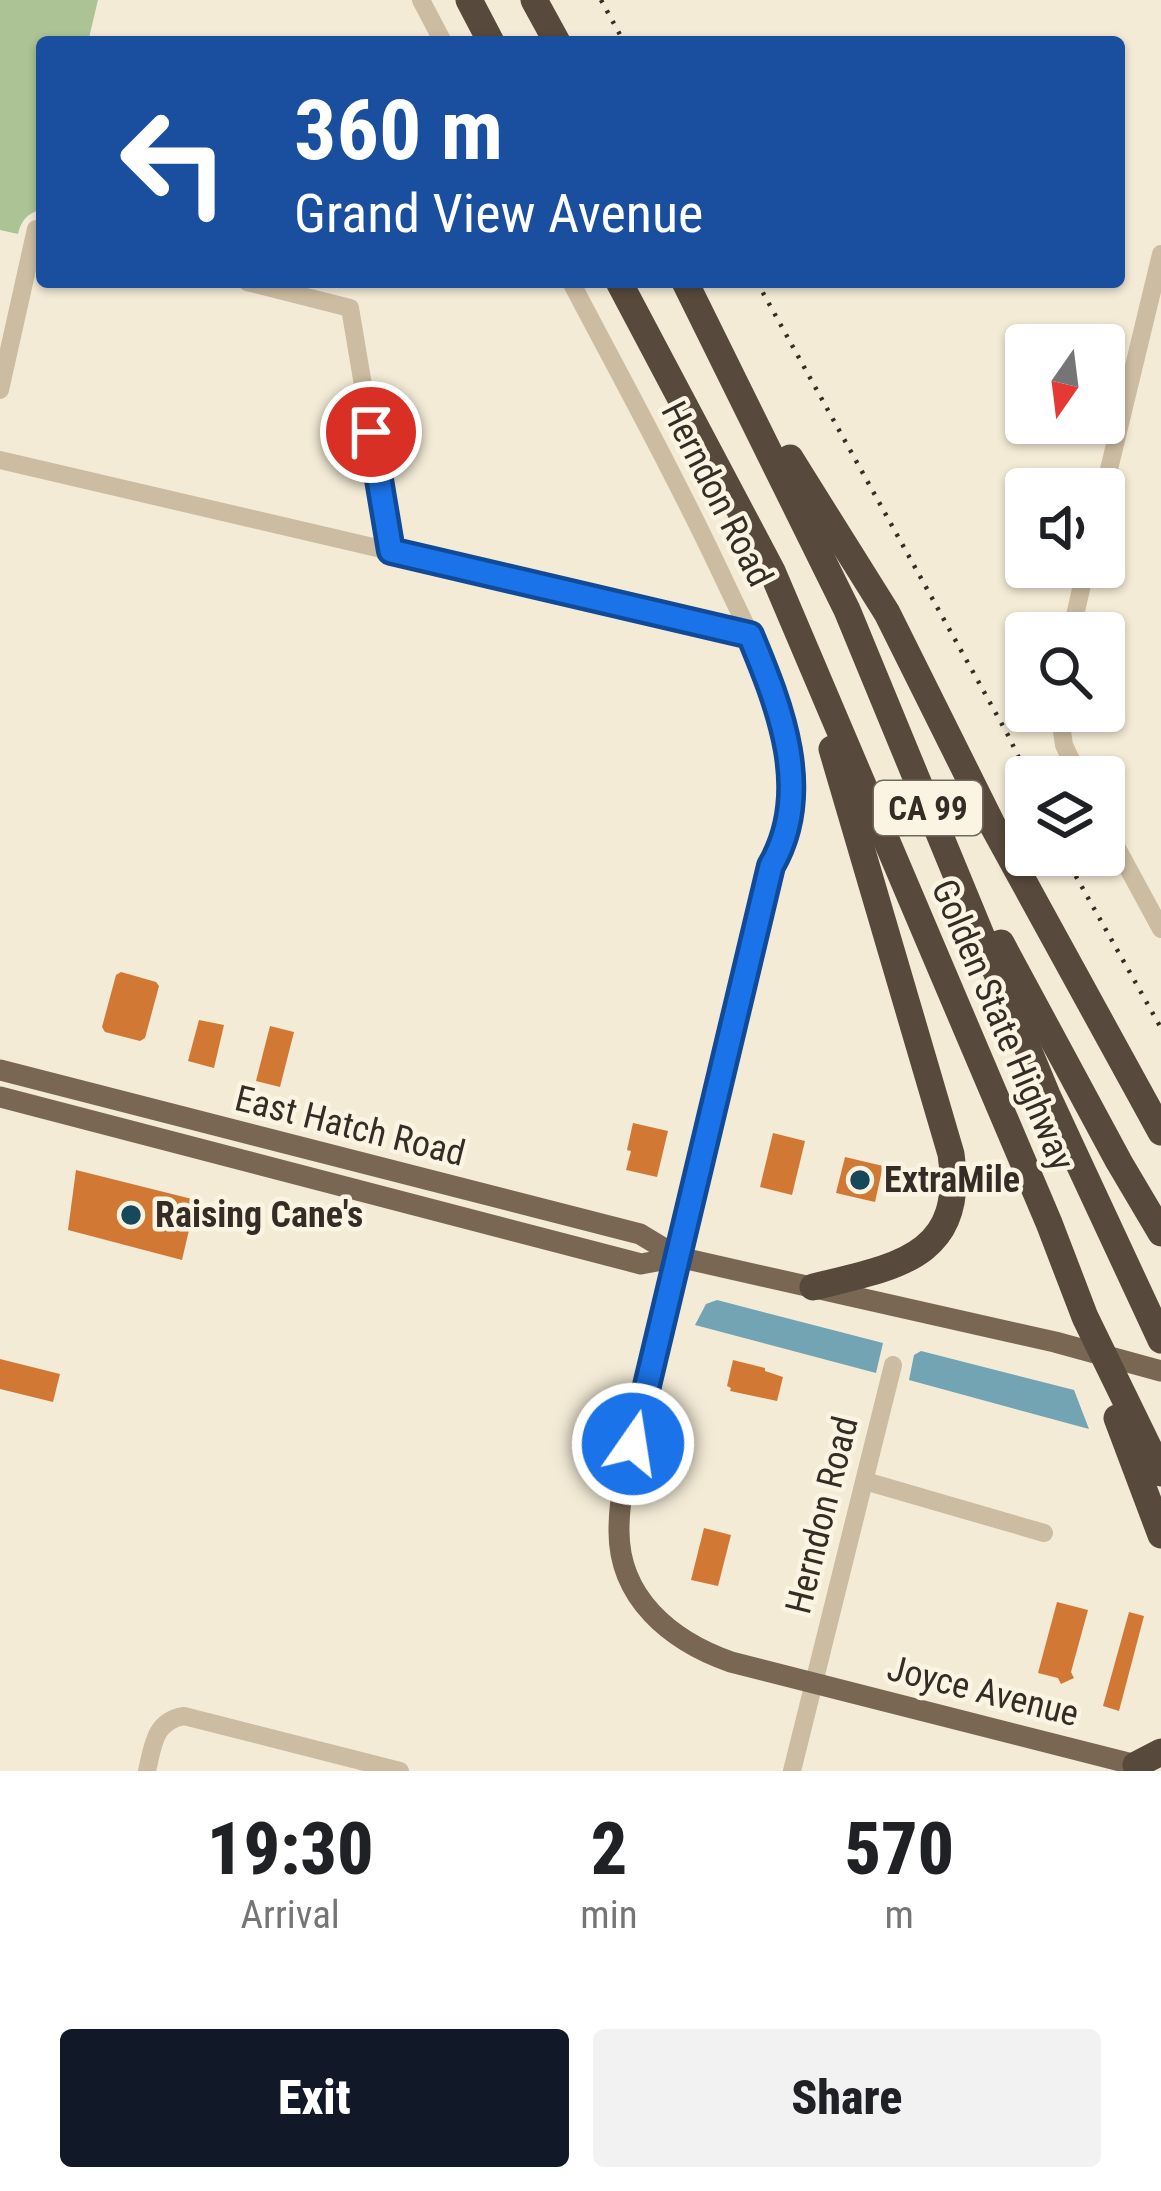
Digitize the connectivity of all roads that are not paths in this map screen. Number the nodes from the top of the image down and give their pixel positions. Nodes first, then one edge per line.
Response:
1 (421, 0) edge
2 (469, 0) edge
3 (534, 0) edge
4 (440, 36) edge
5 (488, 36) edge
6 (554, 36) edge
7 (36, 242) edge
8 (1160, 259) edge
9 (271, 288) edge
10 (575, 288) edge
11 (622, 288) edge
12 (688, 288) edge
13 (716, 340) junction
14 (0, 390) edge
15 (0, 460) edge
16 (1109, 468) edge
17 (391, 551) junction
18 (750, 635) junction
19 (811, 664) junction
20 (921, 790) junction
21 (1125, 863) edge
22 (1161, 929) edge
23 (0, 1070) edge
24 (0, 1097) edge
25 (1161, 1132) edge
26 (1161, 1233) edge
27 (678, 1256) junction
28 (813, 1287) junction
29 (1085, 1317) junction
30 (1161, 1340) edge
31 (893, 1365) dead end
32 (1161, 1371) edge
33 (1161, 1473) edge
34 (866, 1481) junction
35 (1044, 1533) dead end
36 (1161, 1535) edge
37 (814, 1682) junction
38 (1150, 1763) edge
39 (146, 1771) edge
40 (400, 1771) edge
41 (792, 1771) edge

1 - 4 street
2 - 5 highway
3 - 6 highway
7 - 14 street
8 - 16 street
9 - 17 street
10 - 18 street, Herndon Road
11 - 19 highway, Golden State Highway / CA 99
12 - 13 highway, Golden State Highway / CA 99
13 - 20 highway, Golden State Highway / CA 99
13 - 25 highway
15 - 17 street
17 - 18 street
18 - 27 street, Herndon Road
19 - 28 highway
19 - 29 highway, Golden State Highway / CA 99
20 - 26 highway
20 - 30 highway, Golden State Highway / CA 99
21 - 22 street
23 - 27 main road, East Hatch Road
24 - 27 main road, East Hatch Road
27 - 28 main road, East Hatch Road
27 - 37 main road, Herndon Road
28 - 32 main road, East Hatch Road
29 - 33 highway, Golden State Highway / CA 99
29 - 36 highway
31 - 34 street, Herndon Road
34 - 35 street
34 - 37 street, Herndon Road
37 - 38 main road, Joyce Avenue
37 - 41 street, Herndon Road
39 - 40 street

